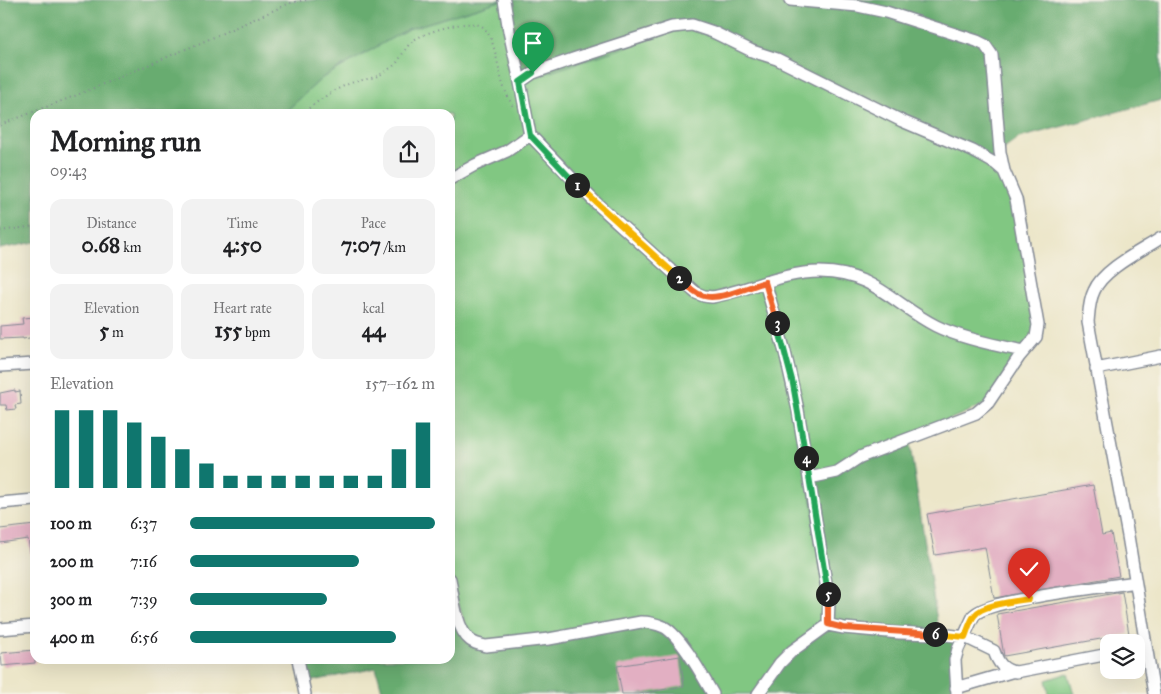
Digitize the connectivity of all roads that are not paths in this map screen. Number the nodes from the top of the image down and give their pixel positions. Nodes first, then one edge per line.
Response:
1 (504, 0) edge
2 (790, 0) edge
3 (520, 82) junction
4 (530, 135) junction
5 (1004, 171) junction
6 (455, 176) edge
7 (1161, 238) edge
8 (765, 282) junction
9 (1024, 352) junction
10 (1161, 356) edge
11 (30, 364) edge
12 (0, 366) edge
13 (1096, 369) junction
14 (809, 478) junction
15 (30, 500) edge
16 (0, 503) edge
17 (1135, 582) junction
18 (455, 605) edge
19 (828, 624) junction
20 (30, 626) edge
21 (0, 629) edge
22 (1141, 634) edge
23 (965, 637) junction
24 (1100, 656) edge
25 (1145, 662) edge
26 (299, 664) edge
27 (1011, 672) junction
28 (956, 691) edge
29 (305, 694) edge
30 (713, 694) edge
31 (758, 694) edge
32 (1154, 694) edge

1 - 3 street
2 - 5 street
3 - 4 street
3 - 5 street
4 - 6 street
4 - 8 street
5 - 9 street
7 - 13 street
8 - 9 street
8 - 14 street
9 - 14 street
10 - 13 street
11 - 12 street
13 - 17 street
14 - 19 street
15 - 16 street
17 - 22 street
17 - 23 street
18 - 30 street
19 - 23 street
19 - 31 street
20 - 21 street
23 - 27 street
23 - 28 street
24 - 27 street
25 - 32 street
26 - 29 street
27 - 28 street

